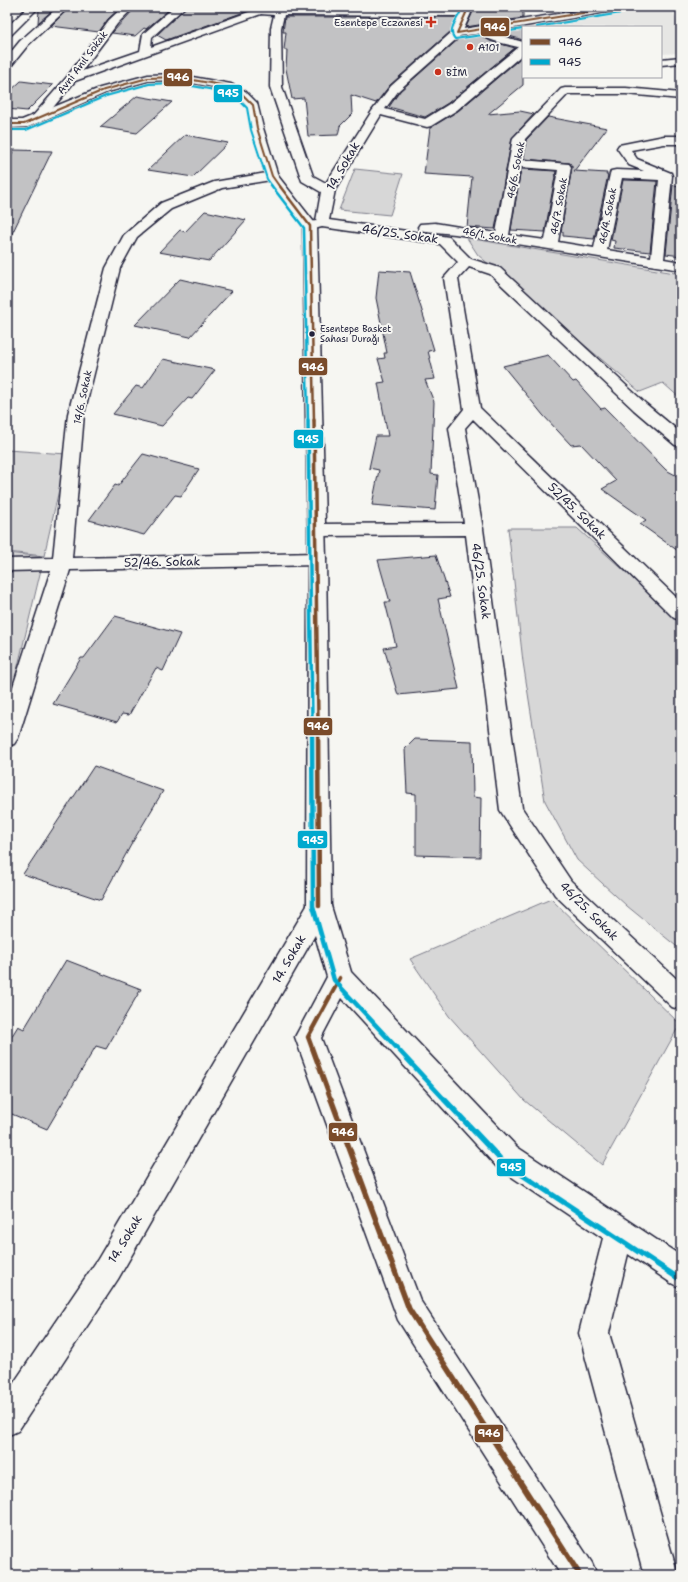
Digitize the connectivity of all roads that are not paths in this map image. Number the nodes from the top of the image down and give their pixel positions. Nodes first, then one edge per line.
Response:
1 (34, 7) edge
2 (50, 7) edge
3 (64, 7) edge
4 (129, 7) edge
5 (180, 7) edge
6 (620, 7) edge
7 (282, 10) edge
8 (465, 10) edge
9 (483, 30) junction
10 (7, 33) edge
11 (457, 33) junction
12 (522, 47) edge
13 (522, 48) edge
14 (7, 49) edge
15 (145, 53) junction
16 (681, 60) edge
17 (662, 62) edge
18 (7, 64) edge
19 (71, 79) junction
20 (543, 92) dead end
21 (681, 96) edge
22 (557, 99) junction
23 (378, 111) junction
24 (37, 118) junction
25 (7, 124) edge
26 (681, 140) edge
27 (515, 163) junction
28 (272, 176) junction
29 (666, 176) junction
30 (328, 190) junction
31 (318, 222) junction
32 (502, 238) junction
33 (551, 245) junction
34 (600, 252) junction
35 (466, 262) junction
36 (658, 262) junction
37 (681, 266) edge
38 (472, 409) junction
39 (681, 441) edge
40 (474, 529) junction
41 (317, 530) junction
42 (317, 559) junction
43 (62, 565) junction
44 (7, 566) edge
45 (681, 613) edge
46 (7, 738) edge
47 (319, 906) junction
48 (340, 978) junction
49 (681, 999) edge
50 (619, 1231) junction
51 (681, 1273) edge
52 (7, 1420) edge
53 (580, 1575) edge
54 (660, 1575) edge

1 - 10 street
2 - 14 street
3 - 18 street
4 - 19 street, Avni Anıl Sokak
5 - 15 street
6 - 9 street
7 - 8 street
7 - 15 street
7 - 30 street
8 - 11 street, 14. Sokak
9 - 11 street
9 - 12 street
11 - 23 street, 14. Sokak
13 - 23 street
15 - 19 street
16 - 17 street
19 - 24 street, Avni Anıl Sokak
20 - 22 street
21 - 22 street, 46/6. Sokak
22 - 27 street, 46/6. Sokak
23 - 30 street, 14. Sokak
24 - 25 street
24 - 28 street
26 - 29 street
27 - 32 street, 46/6. Sokak
27 - 33 street, 46/7. Sokak
28 - 31 street
28 - 43 street, 14/6. Sokak
29 - 34 street, 46/4. Sokak
29 - 36 street
30 - 31 street, 14. Sokak
31 - 32 street, 46/1. Sokak
31 - 35 street, 46/25. Sokak
31 - 41 street, 14. Sokak
32 - 33 street, 46/1. Sokak
33 - 34 street, 46/1. Sokak
34 - 36 street, 46/1. Sokak
35 - 38 street
35 - 39 street
36 - 37 street, 46/1. Sokak
38 - 40 street, 46/25. Sokak
38 - 45 street, 52/45. Sokak
40 - 41 street
40 - 49 street, 46/25. Sokak
41 - 42 street, 14. Sokak
42 - 43 street, 52/46. Sokak
42 - 47 street, 14. Sokak
43 - 44 street, 52/46. Sokak
43 - 46 street, 14/6. Sokak
47 - 48 street
47 - 52 street, 14. Sokak
48 - 50 street
48 - 53 street
50 - 51 street
50 - 54 street

